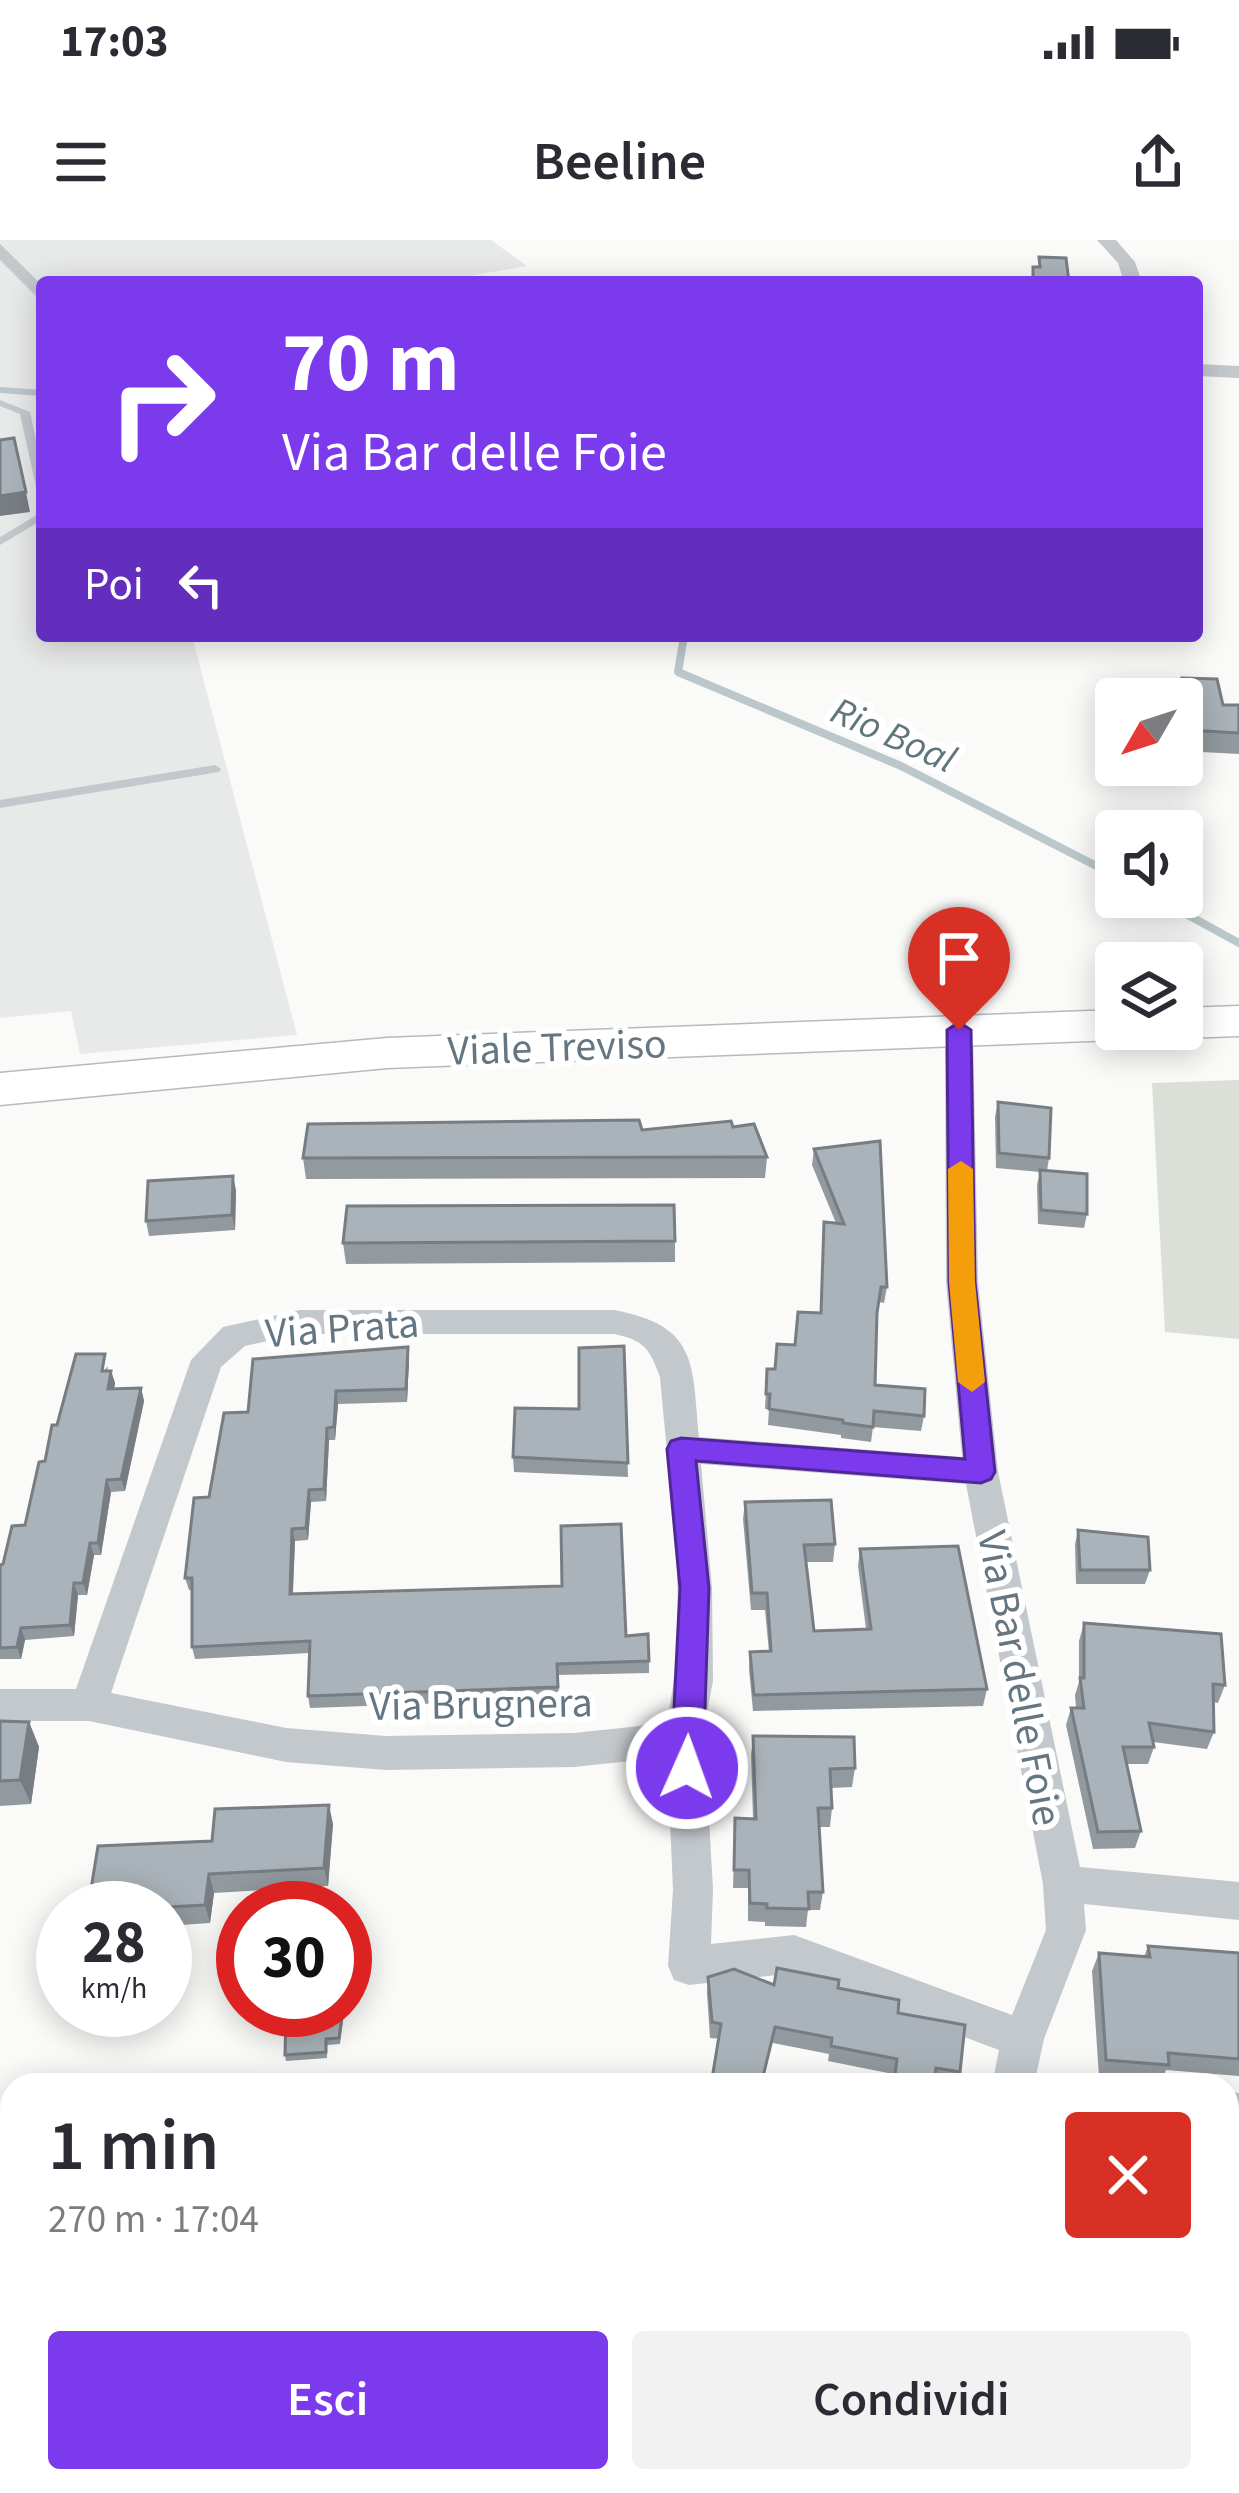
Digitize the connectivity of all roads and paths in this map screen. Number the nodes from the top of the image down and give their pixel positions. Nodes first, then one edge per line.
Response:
1 (1106, 240) edge
2 (0, 249) edge
3 (1131, 276) edge
4 (36, 289) edge
5 (1203, 370) edge
6 (1239, 372) edge
7 (0, 403) edge
8 (36, 463) edge
9 (36, 519) edge
10 (0, 542) edge
11 (214, 769) dead end
12 (0, 804) edge
13 (1239, 1021) edge
14 (1203, 1022) edge
15 (1095, 1026) edge
16 (959, 1030) junction
17 (0, 1089) edge
18 (681, 1449) junction
19 (981, 1472) junction
20 (0, 1705) edge
21 (89, 1705) junction
22 (686, 1727) junction
23 (1063, 1885) junction
24 (1239, 1901) edge
25 (1022, 2071) edge

1 - 3 street
2 - 4 street
5 - 6 street
7 - 8 lane
9 - 10 lane
11 - 12 lane
13 - 14 main road
15 - 16 main road, Viale Treviso
16 - 17 main road, Viale Treviso
16 - 19 street, Via Bar delle Foie
18 - 19 street, Via Bar delle Foie
18 - 21 street, Via Prata
18 - 22 street
19 - 23 street, Via Bar delle Foie
20 - 21 street, Via Brugnera
21 - 22 street, Via Brugnera
22 - 25 street
23 - 24 street, Via Bar delle Foie
23 - 25 street, Via Bar delle Foie

